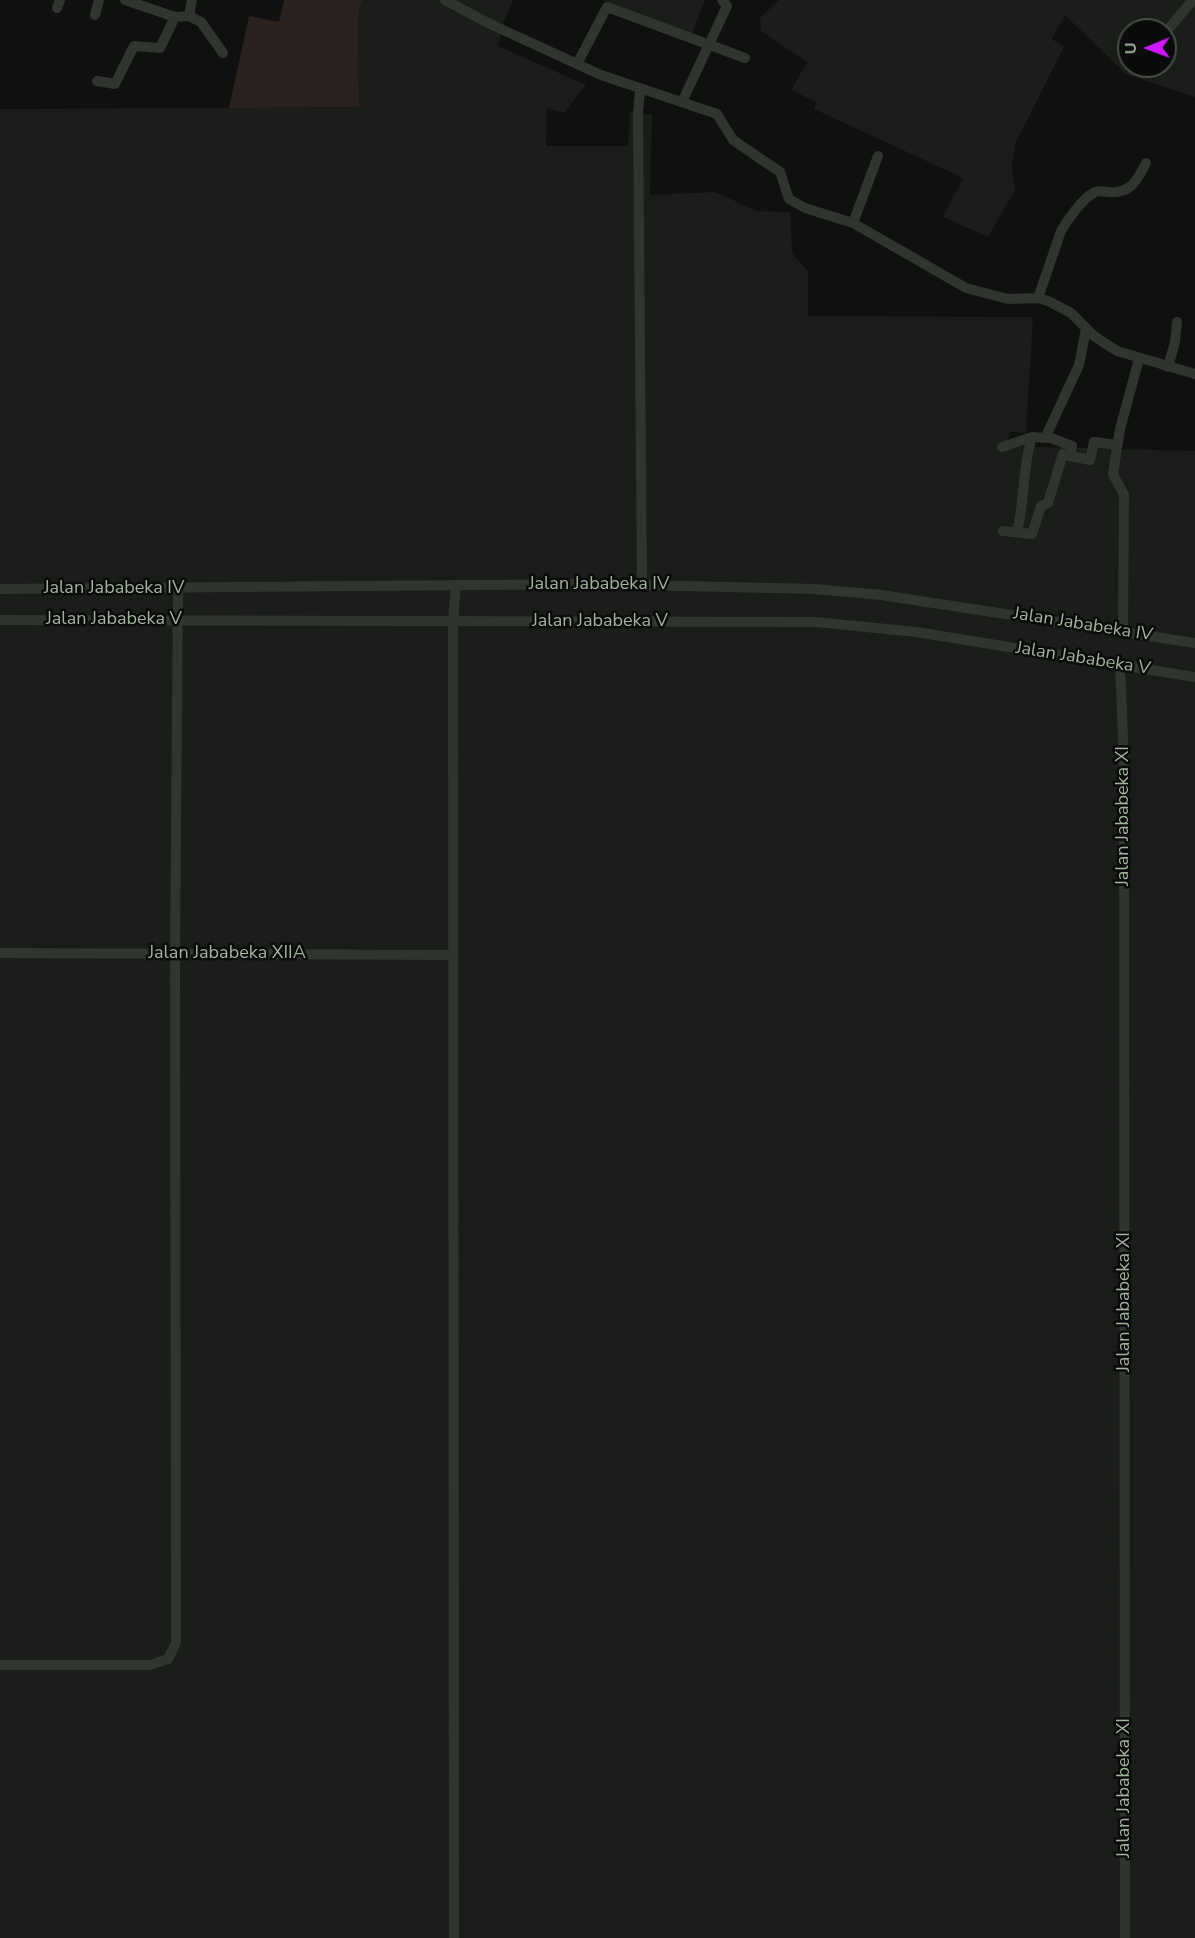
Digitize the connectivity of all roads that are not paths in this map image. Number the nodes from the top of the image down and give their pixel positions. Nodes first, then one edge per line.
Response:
1 (99, 0) edge
2 (125, 0) edge
3 (192, 0) edge
4 (445, 0) edge
5 (722, 0) edge
6 (1193, 0) edge
7 (95, 15) dead end
8 (189, 16) junction
9 (175, 17) junction
10 (1177, 19) edge
11 (709, 44) junction
12 (223, 53) dead end
13 (745, 58) dead end
14 (577, 64) junction
15 (97, 81) dead end
16 (640, 90) junction
17 (682, 102) junction
18 (878, 156) dead end
19 (1146, 163) dead end
20 (853, 223) junction
21 (1038, 298) junction
22 (1177, 322) dead end
23 (1086, 329) junction
24 (1139, 359) junction
25 (1168, 367) junction
26 (1195, 374) edge
27 (1032, 437) junction
28 (1047, 438) junction
29 (1117, 445) junction
30 (1002, 447) dead end
31 (1070, 456) junction
32 (1003, 531) dead end
33 (1017, 532) junction
34 (456, 585) junction
35 (642, 585) junction
36 (178, 588) junction
37 (0, 589) edge
38 (0, 620) edge
39 (178, 621) junction
40 (453, 622) junction
41 (1123, 631) junction
42 (1195, 643) edge
43 (1120, 665) junction
44 (1195, 677) edge
45 (0, 953) edge
46 (175, 954) junction
47 (453, 955) junction
48 (0, 1665) edge
49 (454, 1938) edge
50 (1125, 1938) edge

1 - 7 street
2 - 9 street
3 - 8 street
4 - 14 street
5 - 11 street
6 - 10 street
8 - 9 street
8 - 12 street
9 - 15 street
11 - 13 street
11 - 14 street
11 - 17 street
14 - 16 street
16 - 17 street
16 - 35 street
17 - 20 street
18 - 20 street
19 - 21 street
20 - 21 street
21 - 23 street
22 - 25 street
23 - 24 street
23 - 28 street
24 - 25 street
24 - 29 street
25 - 26 street
27 - 28 street
27 - 30 street
27 - 33 street
28 - 31 street
29 - 31 street
29 - 41 street
31 - 33 street
32 - 33 street
34 - 35 street, Jalan Jababeka IV
34 - 36 street, Jalan Jababeka IV
34 - 40 street
35 - 41 street, Jalan Jababeka IV
36 - 37 street, Jalan Jababeka IV
36 - 39 street
38 - 39 street, Jalan Jababeka V
39 - 40 street, Jalan Jababeka V
39 - 46 street
40 - 43 street, Jalan Jababeka V
40 - 47 street
41 - 42 street, Jalan Jababeka IV
43 - 44 street, Jalan Jababeka V
43 - 50 street, Jalan Jababeka XI
45 - 46 street, Jalan Jababeka XIIA
46 - 47 street, Jalan Jababeka XIIA
46 - 48 street
47 - 49 street

